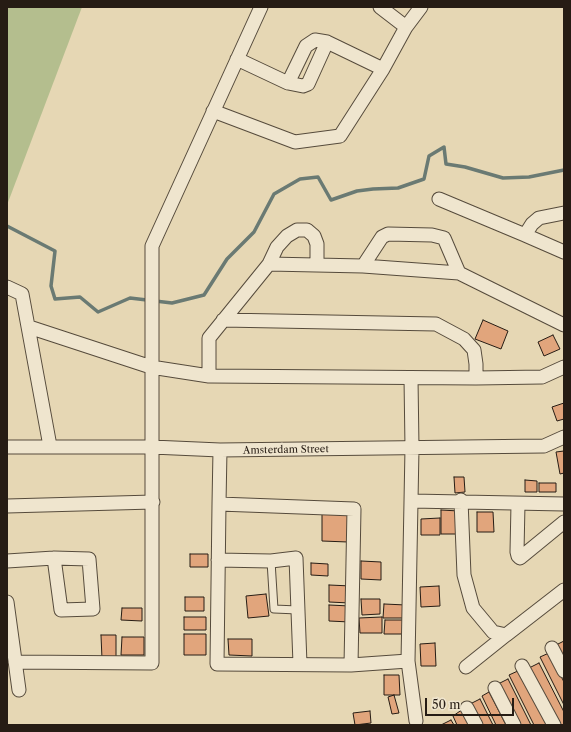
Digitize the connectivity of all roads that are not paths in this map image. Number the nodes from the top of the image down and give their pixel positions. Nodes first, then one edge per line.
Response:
1 (261, 7) edge
2 (380, 7) edge
3 (421, 7) edge
4 (406, 27) junction
5 (328, 42) junction
6 (237, 59) junction
7 (383, 69) junction
8 (288, 83) junction
9 (213, 111) junction
10 (439, 199) dead end
11 (564, 213) edge
12 (525, 235) junction
13 (564, 252) edge
14 (269, 264) junction
15 (317, 265) junction
16 (363, 266) junction
17 (459, 273) junction
18 (7, 287) edge
19 (223, 320) junction
20 (564, 325) edge
21 (29, 327) junction
22 (151, 367) junction
23 (564, 367) edge
24 (209, 376) junction
25 (411, 378) junction
26 (476, 378) junction
27 (564, 437) edge
28 (50, 446) junction
29 (7, 447) edge
30 (152, 447) junction
31 (412, 448) junction
32 (220, 450) junction
33 (461, 500) junction
34 (412, 501) junction
35 (153, 502) junction
36 (219, 504) junction
37 (518, 504) junction
38 (564, 504) edge
39 (7, 506) edge
40 (564, 522) edge
41 (54, 558) junction
42 (218, 560) junction
43 (7, 561) edge
44 (271, 561) junction
45 (564, 590) edge
46 (7, 602) edge
47 (298, 610) junction
48 (506, 635) junction
49 (552, 648) dead end
50 (15, 662) junction
51 (408, 662) junction
52 (300, 664) junction
53 (351, 665) junction
54 (522, 666) dead end
55 (466, 667) dead end
56 (564, 671) edge
57 (495, 688) dead end
58 (19, 690) dead end
59 (467, 708) dead end
60 (416, 722) dead end
61 (476, 725) edge
62 (514, 725) edge
63 (554, 725) edge

1 - 6 street
2 - 4 street
3 - 4 street
4 - 7 street
5 - 7 street
5 - 8 street
5 - 8 street
6 - 8 street
6 - 9 street
7 - 9 street
9 - 22 street
10 - 12 street
11 - 12 street
12 - 13 street
14 - 15 street
14 - 15 street
14 - 19 street
15 - 16 street
16 - 17 street
16 - 17 street
17 - 20 street
18 - 21 street
19 - 24 street
19 - 26 street
21 - 22 street
21 - 28 street
22 - 24 street
22 - 30 street
23 - 26 street
24 - 25 street
25 - 26 street
25 - 31 street
27 - 31 street, Amsterdam Street
28 - 29 street, Amsterdam Street
28 - 30 street, Amsterdam Street
30 - 32 street, Amsterdam Street
30 - 35 street
31 - 32 street, Amsterdam Street
31 - 34 street
32 - 36 street
33 - 34 street
33 - 37 street
33 - 48 street
34 - 51 street
35 - 39 street
35 - 50 street
36 - 42 street
36 - 53 street
37 - 38 street
37 - 40 street
41 - 41 street
41 - 43 street
42 - 44 street
42 - 52 street
44 - 47 lane
44 - 47 street
45 - 48 street
46 - 50 street
47 - 52 street
48 - 55 street
49 - 56 street
50 - 58 street
51 - 53 street
51 - 60 street
52 - 53 street
54 - 63 street
57 - 62 street
59 - 61 street

